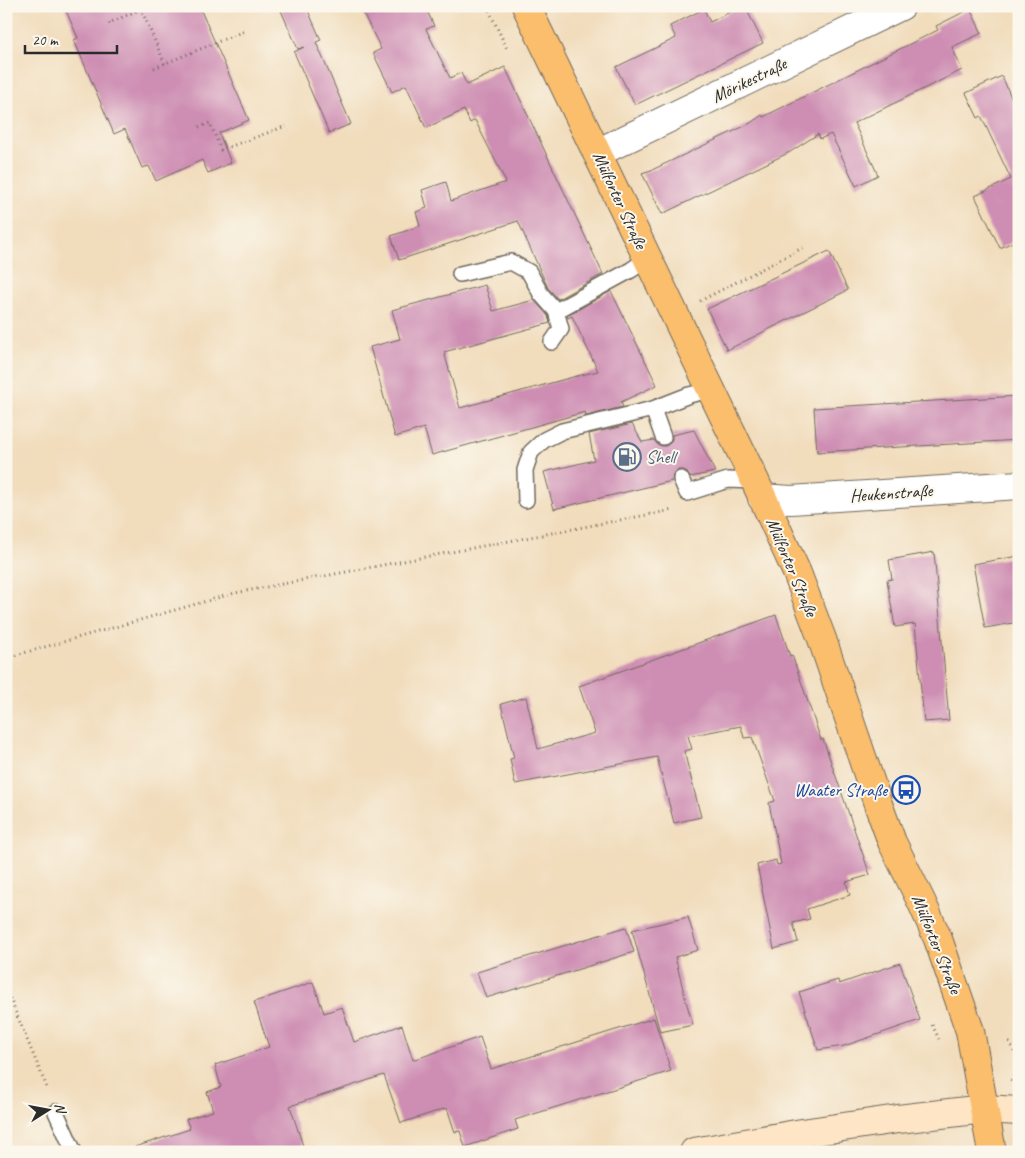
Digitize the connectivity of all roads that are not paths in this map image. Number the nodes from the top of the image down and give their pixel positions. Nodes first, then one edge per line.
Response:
1 (526, 6) edge
2 (901, 6) edge
3 (597, 153) junction
4 (647, 259) junction
5 (460, 274) dead end
6 (556, 311) junction
7 (552, 342) dead end
8 (711, 390) junction
9 (653, 409) junction
10 (663, 437) dead end
11 (681, 479) dead end
12 (1019, 485) edge
13 (759, 489) junction
14 (526, 500) dead end
15 (984, 1109) junction
16 (1019, 1111) edge
17 (56, 1112) road end
18 (74, 1152) edge
19 (694, 1152) edge
20 (992, 1152) edge

1 - 3 main road, Mülforter Straße
2 - 3 street, Mörikestraße
3 - 4 main road, Mülforter Straße
4 - 6 lane
4 - 8 main road, Mülforter Straße
5 - 6 lane
6 - 7 lane
8 - 9 lane
8 - 13 main road, Mülforter Straße
9 - 10 lane
9 - 14 lane
11 - 13 lane
12 - 13 street, Heukenstraße
13 - 15 main road, Mülforter Straße
15 - 16 main road
15 - 19 main road
15 - 20 main road, Mülforter Straße
17 - 18 lane

